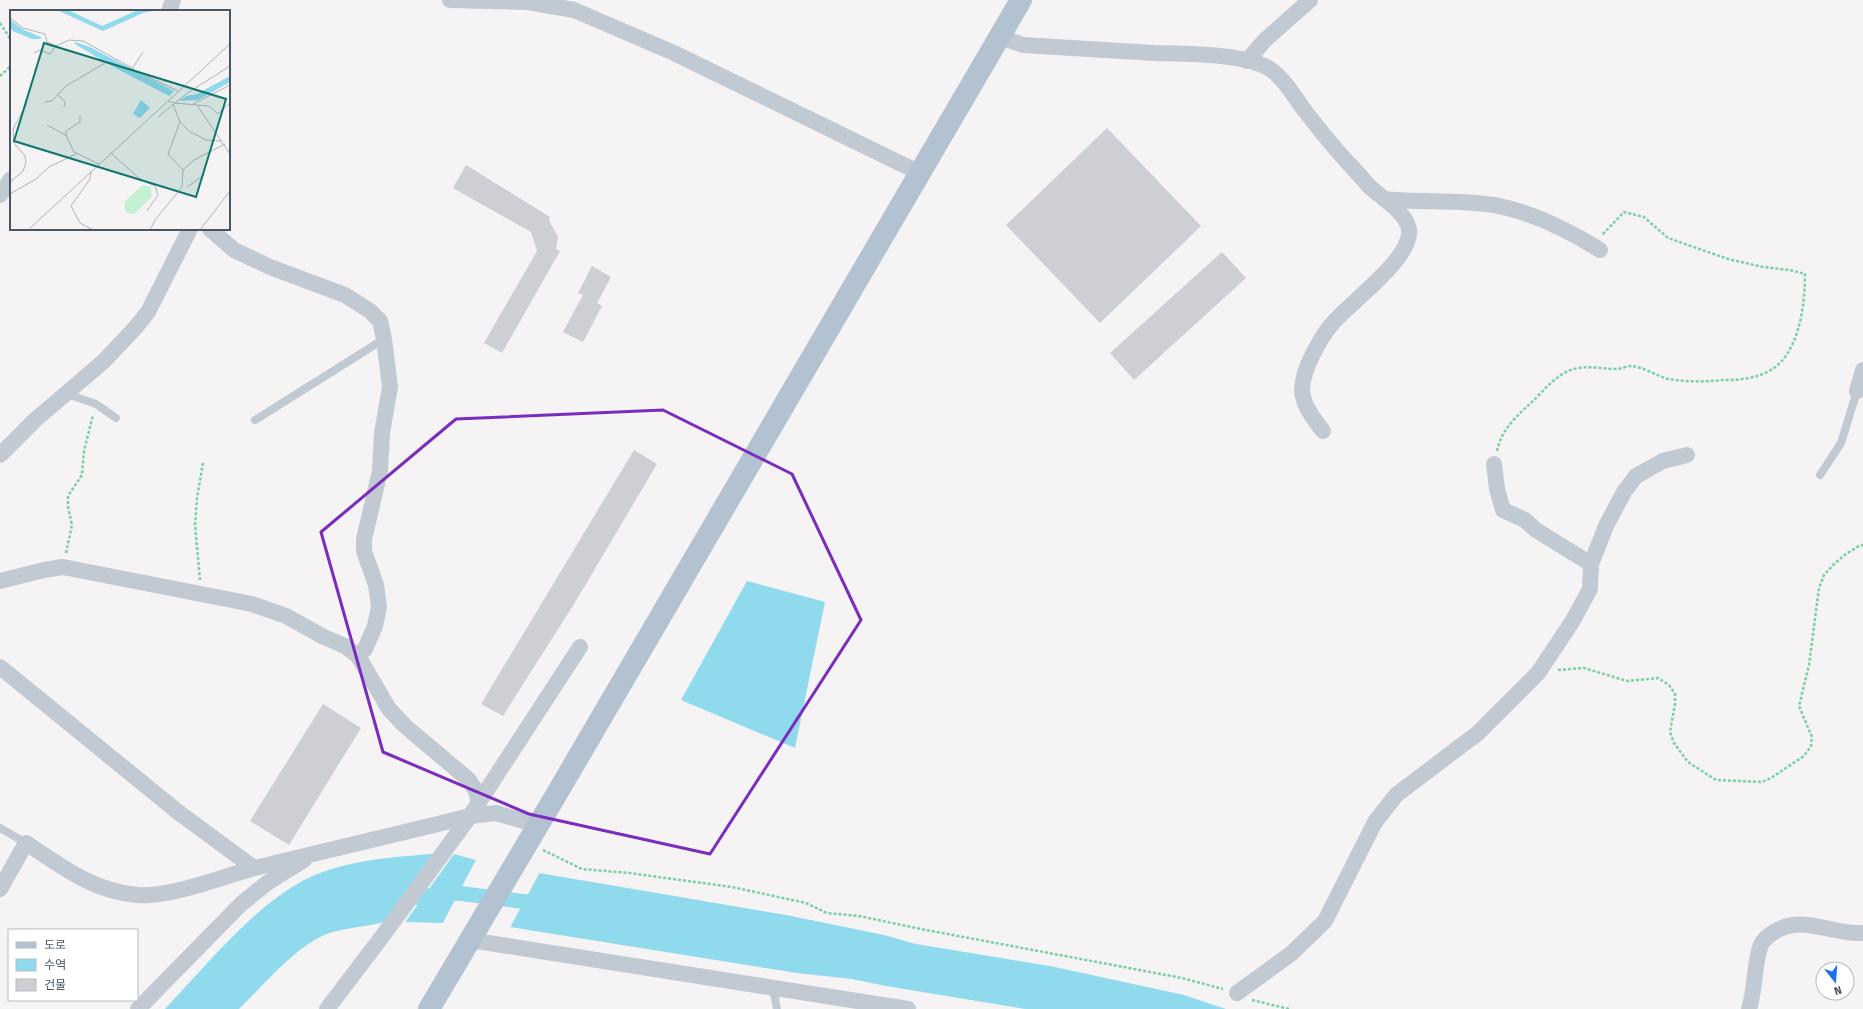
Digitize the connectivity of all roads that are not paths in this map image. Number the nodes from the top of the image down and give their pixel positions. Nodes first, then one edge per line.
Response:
1 (173, 0) edge
2 (450, 0) edge
3 (1021, 0) edge
4 (1310, 0) edge
5 (169, 10) edge
6 (1000, 37) junction
7 (1247, 61) junction
8 (920, 173) junction
9 (10, 180) edge
10 (0, 195) edge
11 (1384, 198) junction
12 (189, 230) edge
13 (211, 230) edge
14 (1596, 248) road end
15 (384, 339) junction
16 (1863, 370) edge
17 (1857, 391) joint
18 (67, 394) junction
19 (116, 418) dead end
20 (255, 420) dead end
21 (1323, 431) dead end
22 (0, 455) edge
23 (1687, 455) dead end
24 (1494, 464) road end
25 (1820, 475) dead end
26 (1591, 564) junction
27 (0, 581) edge
28 (580, 647) dead end
29 (358, 656) junction
30 (0, 667) edge
31 (479, 802) junction
32 (470, 816) junction
33 (0, 828) edge
34 (532, 833) junction
35 (26, 843) junction
36 (314, 854) junction
37 (254, 868) junction
38 (0, 889) edge
39 (1863, 933) edge
40 (470, 940) junction
41 (773, 988) junction
42 (1237, 993) road end
43 (138, 1009) edge
44 (327, 1009) edge
45 (429, 1009) edge
46 (777, 1009) edge
47 (908, 1009) edge
48 (1749, 1009) edge

1 - 5 street
2 - 8 street
3 - 6 main road
4 - 7 street
6 - 7 street
6 - 8 main road
7 - 11 street
8 - 34 main road
9 - 10 street
11 - 14 street
11 - 21 street
12 - 18 street
13 - 15 street
15 - 20 lane
15 - 29 street
16 - 17 street
17 - 25 lane
18 - 19 lane
18 - 22 street
23 - 26 street
24 - 26 street
26 - 42 street
27 - 29 street
28 - 31 street
29 - 31 street
30 - 37 street
31 - 32 street
32 - 34 street
32 - 36 street
32 - 44 street
33 - 35 lane
34 - 40 main road
35 - 37 street
35 - 38 street
36 - 37 street
36 - 43 street
39 - 48 street
40 - 41 street
40 - 45 main road
41 - 46 lane
41 - 47 street

